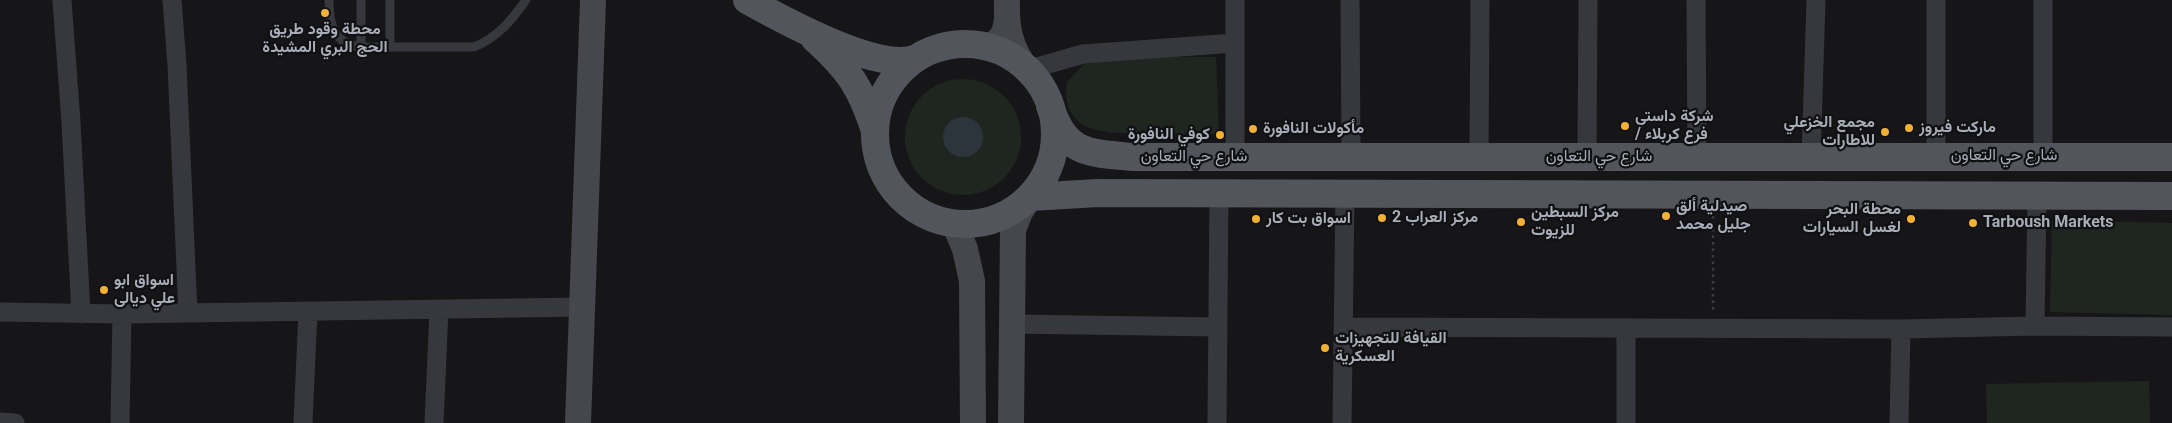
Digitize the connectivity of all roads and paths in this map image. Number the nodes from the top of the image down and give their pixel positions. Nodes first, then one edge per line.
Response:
1 (62, 0) edge
2 (172, 0) edge
3 (329, 0) edge
4 (361, 0) edge
5 (390, 0) edge
6 (526, 0) edge
7 (593, 0) edge
8 (747, 0) edge
9 (1235, 0) edge
10 (1350, 0) edge
11 (1480, 0) edge
12 (1588, 0) edge
13 (1696, 0) edge
14 (1816, 0) edge
15 (1936, 0) edge
16 (2044, 0) edge
17 (1007, 10) edge
18 (808, 34) junction
19 (1235, 43) junction
20 (361, 47) junction
21 (390, 47) junction
22 (983, 47) junction
23 (915, 59) junction
24 (1027, 70) junction
25 (1050, 106) junction
26 (875, 132) junction
27 (2043, 155) junction
28 (2115, 156) junction
29 (1236, 157) junction
30 (1351, 157) junction
31 (1479, 157) junction
32 (1587, 157) junction
33 (1697, 157) junction
34 (1811, 157) junction
35 (1936, 157) junction
36 (2168, 157) edge
37 (1219, 193) junction
38 (1345, 193) junction
39 (1713, 194) junction
40 (2038, 195) junction
41 (2117, 195) junction
42 (2166, 196) edge
43 (1030, 197) junction
44 (954, 223) junction
45 (582, 307) junction
46 (439, 310) junction
47 (0, 312) edge
48 (308, 312) junction
49 (188, 313) junction
50 (81, 314) junction
51 (122, 314) junction
52 (1011, 324) junction
53 (2034, 326) junction
54 (1218, 327) junction
55 (1344, 327) junction
56 (2172, 327) edge
57 (1626, 328) junction
58 (1713, 328) junction
59 (1901, 329) junction
60 (0, 422) edge
61 (15, 423) edge
62 (120, 423) edge
63 (303, 423) edge
64 (434, 423) edge
65 (578, 423) edge
66 (973, 423) edge
67 (1011, 423) edge
68 (1217, 423) edge
69 (1342, 423) edge
70 (1626, 423) edge
71 (1900, 423) edge

1 - 50 street
2 - 49 street
3 - 20 lane
4 - 20 lane
5 - 21 lane
6 - 21 lane
7 - 45 main road
8 - 18 main road
9 - 19 street
10 - 30 street
11 - 31 street
12 - 32 street
13 - 33 street
14 - 34 street
15 - 35 street
16 - 27 street
17 - 22 main road
17 - 24 main road
18 - 23 main road
18 - 26 main road
19 - 24 street
19 - 29 street
20 - 21 lane
22 - 23 main road
22 - 24 main road
23 - 26 main road
24 - 25 main road
25 - 29 main road, شارع حي التعاون
25 - 43 main road
26 - 44 main road
27 - 28 main road, شارع حي التعاون
27 - 35 main road, شارع حي التعاون
28 - 36 main road, شارع حي التعاون
28 - 41 main road
29 - 30 main road, شارع حي التعاون
30 - 31 main road, شارع حي التعاون
31 - 32 main road, شارع حي التعاون
32 - 33 main road, شارع حي التعاون
33 - 34 main road, شارع حي التعاون
34 - 35 main road, شارع حي التعاون
36 - 42 main road
37 - 38 main road
37 - 43 main road
37 - 54 street
38 - 39 main road
38 - 55 street
39 - 40 main road
39 - 58 path
40 - 41 main road
40 - 53 street
41 - 42 main road
43 - 44 main road
43 - 52 main road
44 - 66 main road
45 - 46 street
45 - 65 main road
46 - 48 street
46 - 64 street
47 - 50 street
48 - 49 street
48 - 63 street
49 - 51 street
50 - 51 street
51 - 62 street
52 - 54 street
52 - 67 main road
53 - 56 street
53 - 59 street
54 - 68 street
55 - 57 street
55 - 69 street
57 - 58 street
57 - 70 street
58 - 59 street
59 - 71 street
60 - 61 street

